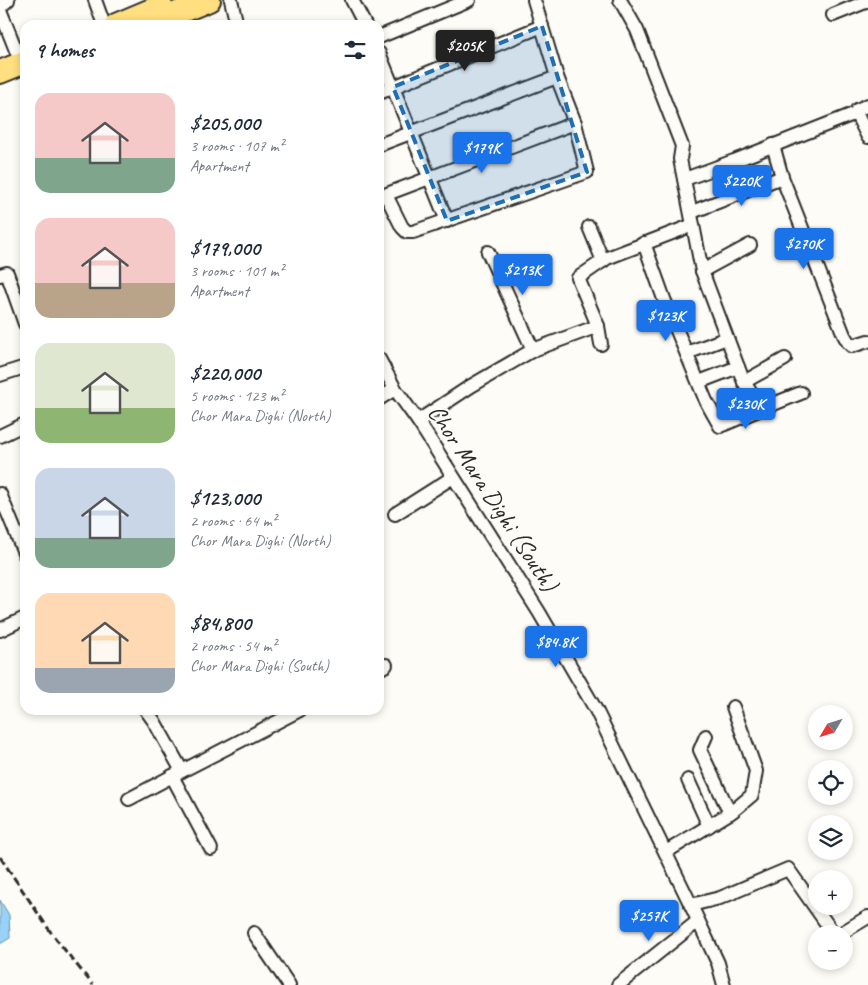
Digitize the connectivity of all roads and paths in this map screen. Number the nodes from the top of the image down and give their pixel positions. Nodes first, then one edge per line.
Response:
1 (8, 0) edge
2 (95, 0) edge
3 (177, 0) edge
4 (210, 0) edge
5 (231, 0) edge
6 (352, 0) edge
7 (469, 0) edge
8 (534, 0) edge
9 (620, 0) edge
10 (868, 2) edge
11 (0, 8) edge
12 (833, 15) dead end
13 (102, 20) edge
14 (128, 20) edge
15 (160, 20) edge
16 (236, 20) edge
17 (362, 20) edge
18 (542, 26) junction
19 (384, 35) edge
20 (20, 58) edge
21 (384, 65) edge
22 (20, 69) edge
23 (20, 71) edge
24 (0, 72) edge
25 (557, 77) junction
26 (0, 85) edge
27 (393, 87) junction
28 (384, 91) edge
29 (575, 123) junction
30 (410, 132) junction
31 (868, 137) edge
32 (384, 143) edge
33 (773, 145) junction
34 (782, 177) junction
35 (430, 179) junction
36 (685, 179) junction
37 (384, 195) edge
38 (384, 199) edge
39 (692, 219) junction
40 (447, 221) junction
41 (589, 227) dead end
42 (644, 243) junction
43 (750, 245) dead end
44 (488, 252) dead end
45 (603, 261) junction
46 (702, 271) junction
47 (0, 275) edge
48 (20, 310) edge
49 (598, 326) junction
50 (727, 338) junction
51 (868, 340) edge
52 (601, 344) dead end
53 (533, 350) junction
54 (687, 353) junction
55 (785, 359) dead end
56 (738, 367) junction
57 (384, 368) edge
58 (20, 369) edge
59 (0, 375) edge
60 (699, 382) junction
61 (744, 382) junction
62 (395, 389) junction
63 (801, 393) dead end
64 (384, 396) edge
65 (761, 409) junction
66 (418, 420) junction
67 (20, 426) edge
68 (0, 436) edge
69 (453, 477) junction
70 (0, 494) edge
71 (395, 514) dead end
72 (20, 539) edge
73 (20, 620) edge
74 (0, 630) edge
75 (733, 707) dead end
76 (150, 715) edge
77 (278, 715) edge
78 (706, 736) dead end
79 (177, 774) junction
80 (688, 780) dead end
81 (129, 798) dead end
82 (730, 812) junction
83 (709, 826) junction
84 (211, 849) dead end
85 (666, 852) junction
86 (691, 905) junction
87 (868, 917) edge
88 (698, 921) junction
89 (828, 925) edge
90 (853, 926) edge
91 (254, 933) dead end
92 (289, 985) edge
93 (618, 985) edge
94 (724, 985) edge

1 - 11 street
2 - 13 street
3 - 14 highway
4 - 15 highway
5 - 16 street
6 - 17 street
7 - 19 street
8 - 18 street
9 - 36 street
10 - 12 street
11 - 20 street
18 - 25 street
18 - 27 street
21 - 27 street
22 - 24 highway
23 - 26 highway
25 - 29 street
25 - 30 street
27 - 28 street
27 - 30 street
29 - 35 street
29 - 40 street
30 - 32 street
30 - 35 street
31 - 33 street
33 - 34 street
33 - 36 street
34 - 39 street
34 - 51 street
35 - 37 street
35 - 40 street
36 - 39 street
38 - 40 street
39 - 42 street
39 - 46 street
41 - 45 street
42 - 45 street
42 - 54 street
43 - 46 street
44 - 53 street
45 - 49 street
46 - 50 street
47 - 48 street
49 - 52 street
49 - 53 street
50 - 54 street
50 - 56 street
53 - 66 street
54 - 60 street
55 - 61 street
56 - 60 street
56 - 61 street
57 - 62 street, Chor Mara Dighi (South)
58 - 59 street
60 - 65 street
61 - 65 street
62 - 64 street
62 - 66 street, Chor Mara Dighi (South)
63 - 65 street
66 - 69 street, Chor Mara Dighi (South)
67 - 68 street
69 - 71 street
69 - 85 street, Chor Mara Dighi (South)
70 - 72 street
73 - 74 street
75 - 82 street
76 - 79 street
77 - 79 street
78 - 82 street
79 - 81 street
79 - 84 street
80 - 83 street
82 - 83 street
83 - 85 street
85 - 86 street, Chor Mara Dighi (South)
86 - 88 street, Chor Mara Dighi (South)
86 - 89 street
87 - 90 street
88 - 93 street
88 - 94 street, Chor Mara Dighi (South)
91 - 92 street

